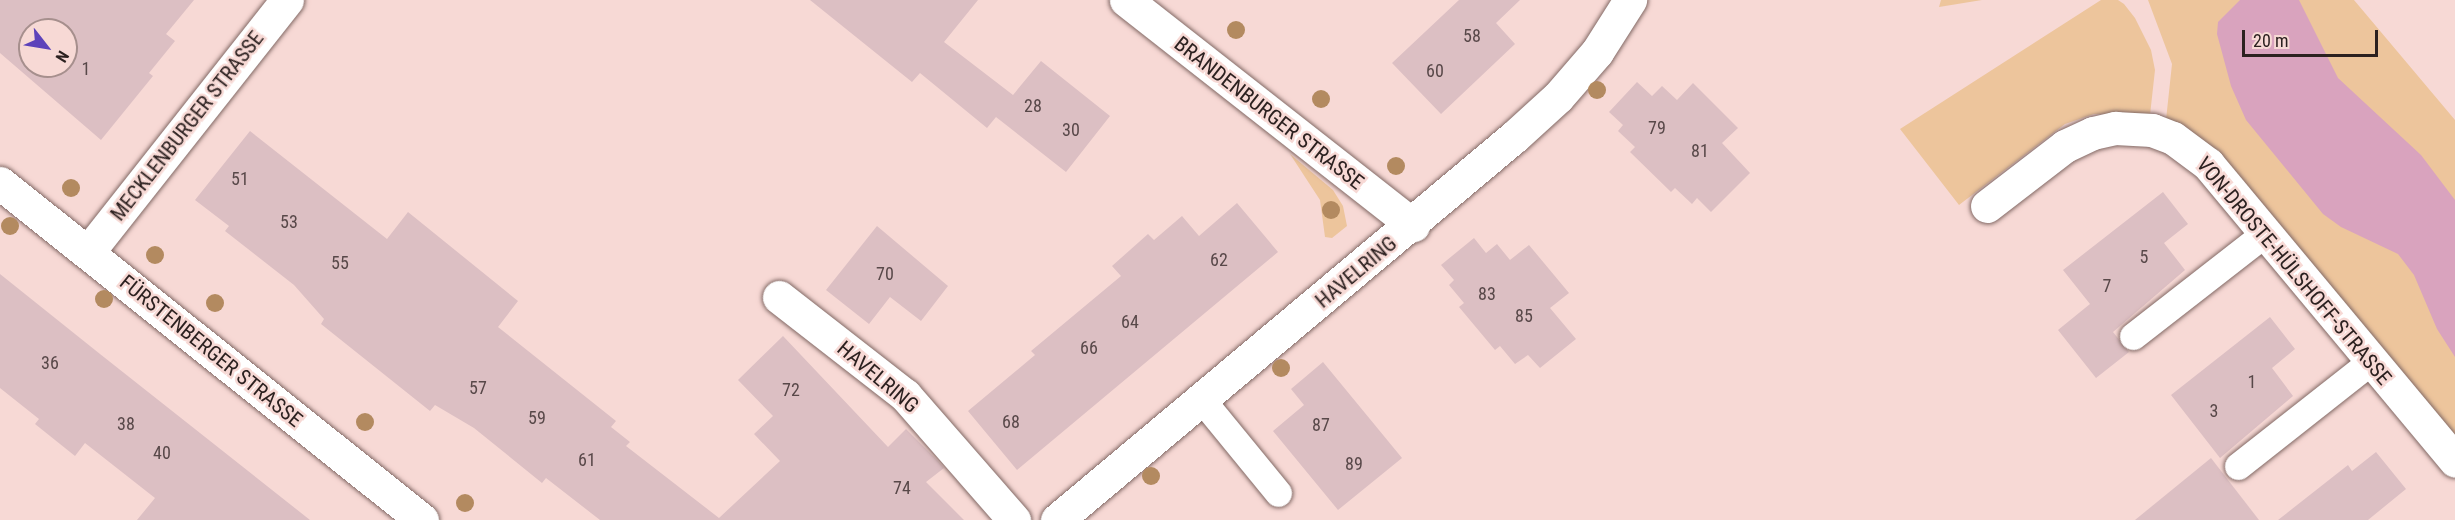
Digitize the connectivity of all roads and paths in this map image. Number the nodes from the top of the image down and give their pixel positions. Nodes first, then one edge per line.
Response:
1 (287, 0) edge
2 (1126, 0) edge
3 (1630, 0) edge
4 (0, 183) edge
5 (1987, 206) dead end
6 (1413, 225) junction
7 (2264, 234) junction
8 (87, 252) junction
9 (779, 297) dead end
10 (2133, 336) dead end
11 (2370, 362) junction
12 (1202, 400) junction
13 (2455, 460) edge
14 (2238, 466) dead end
15 (1278, 493) dead end
16 (422, 520) edge
17 (1014, 520) edge
18 (1057, 520) edge

1 - 8 street, MECKLENBURGER STRASSE
2 - 6 street, BRANDENBURGER STRASSE
3 - 6 street, HAVELRING
4 - 8 street, FÜRSTENBERGER STRASSE
5 - 7 street, VON-DROSTE-HÜLSHOFF-STRASSE
6 - 12 street, HAVELRING
7 - 10 lane
7 - 11 street, VON-DROSTE-HÜLSHOFF-STRASSE
8 - 16 street, FÜRSTENBERGER STRASSE
9 - 17 street, HAVELRING
11 - 13 street, VON-DROSTE-HÜLSHOFF-STRASSE
11 - 14 lane
12 - 15 lane
12 - 18 street, HAVELRING

